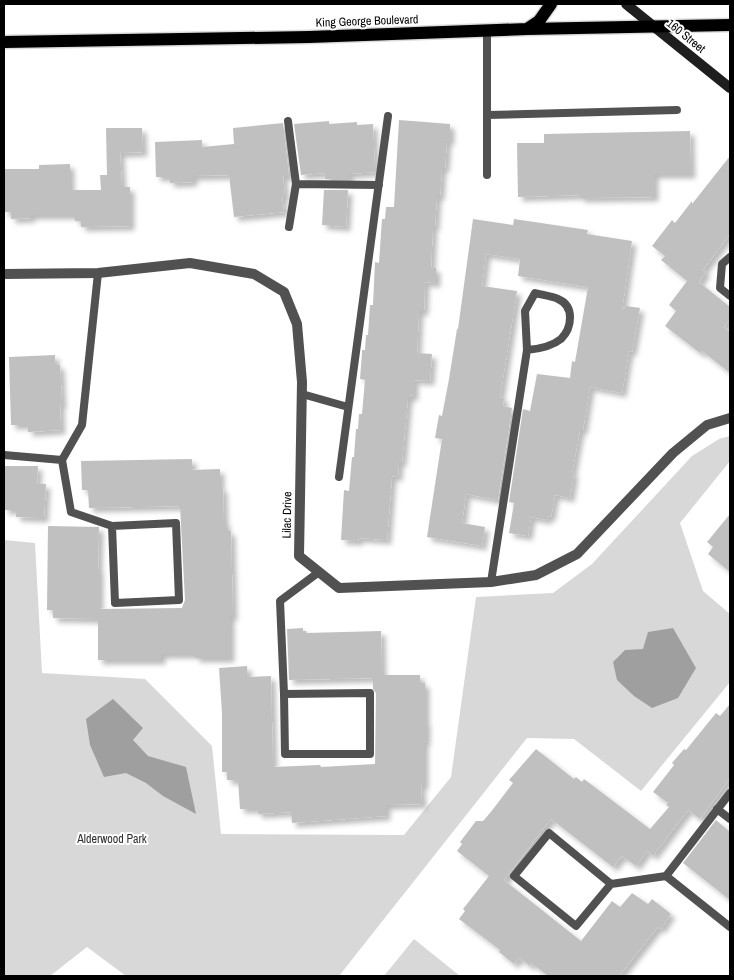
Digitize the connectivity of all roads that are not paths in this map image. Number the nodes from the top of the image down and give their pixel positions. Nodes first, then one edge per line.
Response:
1 (551, 4) edge
2 (626, 4) edge
3 (730, 25) edge
4 (654, 26) junction
5 (526, 29) junction
6 (487, 31) junction
7 (4, 42) edge
8 (730, 88) edge
9 (677, 110) dead end
10 (487, 115) junction
11 (388, 116) dead end
12 (288, 121) dead end
13 (487, 175) dead end
14 (296, 184) junction
15 (379, 185) junction
16 (289, 227) dead end
17 (730, 257) edge
18 (98, 273) junction
19 (4, 274) edge
20 (730, 296) edge
21 (527, 350) junction
22 (302, 394) junction
23 (348, 407) junction
24 (730, 418) edge
25 (4, 455) edge
26 (62, 460) junction
27 (339, 477) dead end
28 (112, 526) junction
29 (319, 572) junction
30 (491, 582) junction
31 (284, 694) junction
32 (730, 792) edge
33 (717, 809) junction
34 (730, 820) edge
35 (666, 876) junction
36 (611, 884) junction
37 (730, 928) edge

1 - 5 main road
2 - 4 main road, 160 Street
3 - 4 main road, King George Boulevard
4 - 5 main road, King George Boulevard
4 - 8 main road, 160 Street
5 - 6 main road, King George Boulevard
6 - 7 main road, King George Boulevard
6 - 10 lane
9 - 10 lane
10 - 13 lane
11 - 15 lane
12 - 14 lane
14 - 15 lane
14 - 16 lane
15 - 23 lane
17 - 20 lane
18 - 19 street, Lilac Drive
18 - 22 street, Lilac Drive
18 - 26 lane
21 - 21 lane
21 - 30 lane
22 - 23 lane
22 - 29 street, Lilac Drive
23 - 27 lane
24 - 30 street, Lilac Drive
25 - 26 lane
26 - 28 lane
28 - 28 lane
29 - 30 street, Lilac Drive
29 - 31 lane
31 - 31 lane
32 - 33 lane
33 - 34 lane
33 - 35 lane
35 - 36 lane
35 - 37 lane
36 - 36 lane

